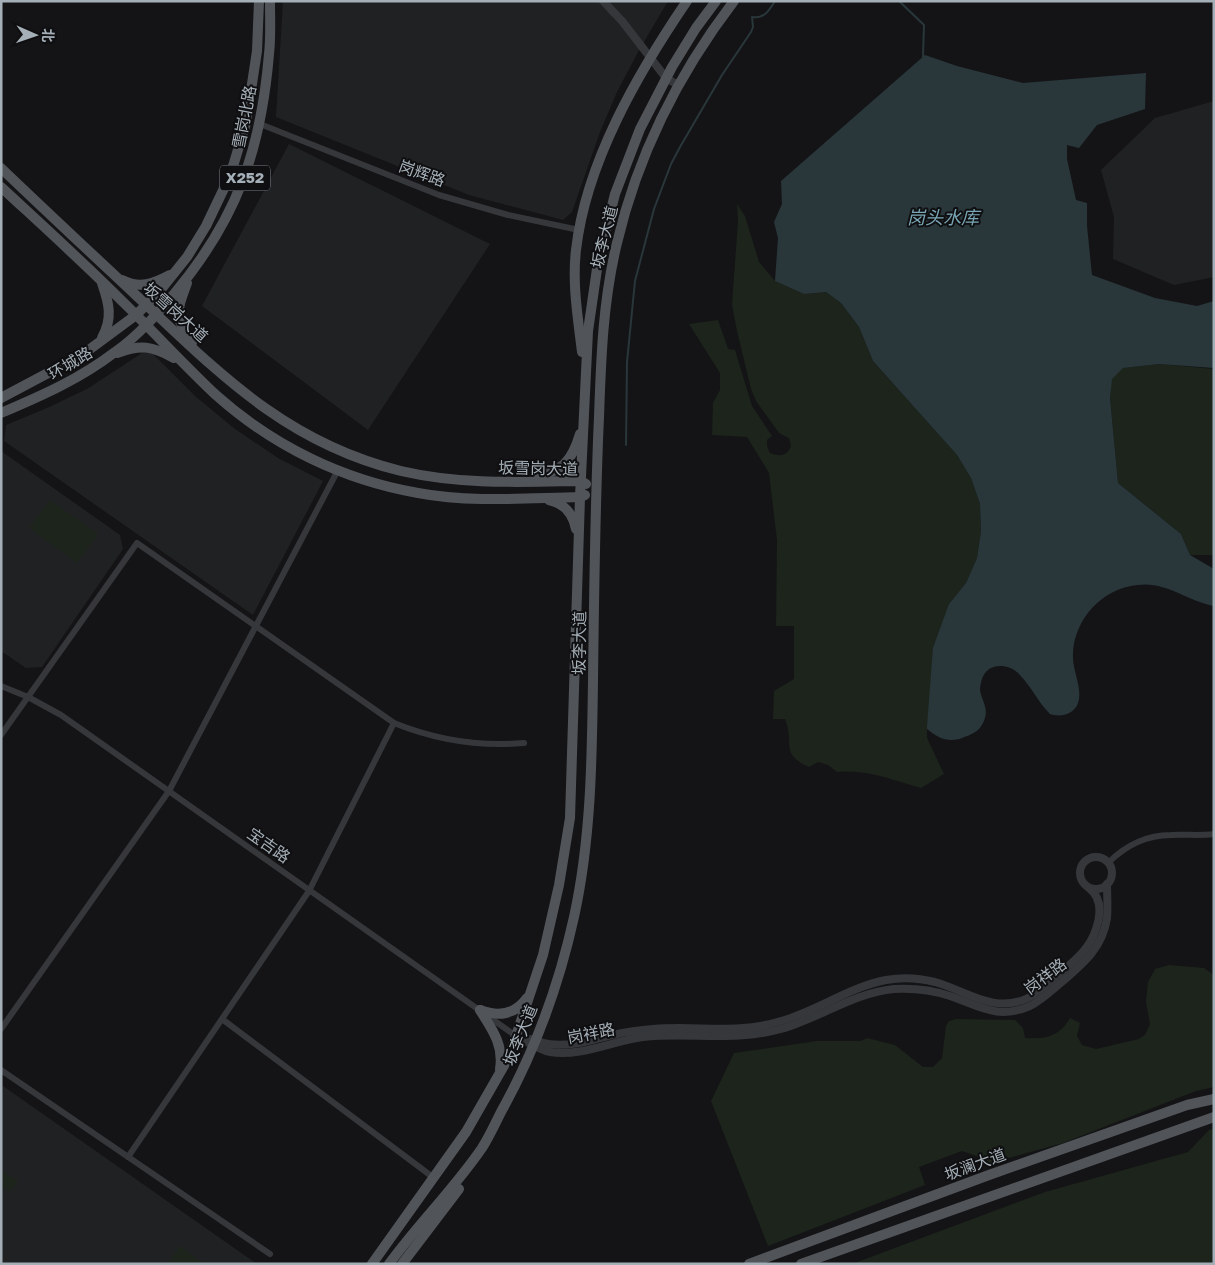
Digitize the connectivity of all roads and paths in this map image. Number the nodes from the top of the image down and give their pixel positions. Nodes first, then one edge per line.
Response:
1 (259, 1) edge
2 (270, 1) edge
3 (603, 1) edge
4 (687, 1) edge
5 (716, 1) edge
6 (734, 1) edge
7 (650, 59) junction
8 (666, 78) junction
9 (678, 85) junction
10 (260, 124) junction
11 (1, 168) edge
12 (1, 187) edge
13 (579, 230) junction
14 (173, 274) junction
15 (190, 275) junction
16 (117, 277) junction
17 (102, 282) junction
18 (146, 305) junction
19 (136, 315) junction
20 (156, 315) junction
21 (146, 326) junction
22 (100, 342) junction
23 (198, 352) junction
24 (107, 358) junction
25 (188, 366) junction
26 (586, 380) junction
27 (1, 398) edge
28 (1, 413) edge
29 (584, 419) junction
30 (338, 470) junction
31 (582, 481) junction
32 (529, 482) junction
33 (595, 490) junction
34 (580, 497) junction
35 (529, 498) junction
36 (579, 548) junction
37 (256, 626) junction
38 (1, 686) edge
39 (28, 697) junction
40 (394, 722) junction
41 (1, 735) edge
42 (524, 743) dead end
43 (169, 792) junction
44 (1214, 834) edge
45 (1108, 863) junction
46 (1107, 884) junction
47 (1089, 888) junction
48 (310, 891) junction
49 (530, 995) junction
50 (480, 1010) junction
51 (222, 1019) junction
52 (1, 1029) edge
53 (516, 1036) junction
54 (536, 1043) junction
55 (1, 1070) edge
56 (498, 1077) junction
57 (1214, 1099) edge
58 (1214, 1117) edge
59 (128, 1157) junction
60 (471, 1163) junction
61 (434, 1178) junction
62 (270, 1254) dead end
63 (372, 1264) edge
64 (388, 1264) edge
65 (402, 1264) edge
66 (749, 1264) edge
67 (801, 1264) edge

1 - 14 main road, 雪岗北路 / X252
2 - 10 main road, 雪岗北路 / X252
3 - 7 street
4 - 7 main road
5 - 8 main road, 坂李大道
6 - 9 main road, 坂李大道
7 - 8 street
7 - 13 main road
8 - 9 street
8 - 26 main road, 坂李大道
9 - 33 main road, 坂李大道
10 - 13 street, 岗辉路
10 - 15 main road, 雪岗北路 / X252
11 - 16 main road, 坂雪岗大道
12 - 17 main road, 坂雪岗大道
13 - 26 main road
14 - 16 main road
14 - 18 main road, 雪岗北路 / X252
15 - 20 main road, 雪岗北路 / X252
15 - 23 main road
16 - 18 main road, 坂雪岗大道
17 - 19 main road, 坂雪岗大道
17 - 22 main road
18 - 19 main road, 雪岗北路 / X252
18 - 20 main road, 坂雪岗大道
19 - 21 main road, 坂雪岗大道
19 - 22 main road, 环城路 / X252
20 - 21 main road, 雪岗北路 / X252
20 - 23 main road, 坂雪岗大道
21 - 24 main road, 环城路 / X252
21 - 25 main road, 坂雪岗大道
22 - 27 main road, 环城路 / X252
23 - 32 main road, 坂雪岗大道
24 - 25 main road
24 - 28 main road, 环城路 / X252
25 - 30 main road, 坂雪岗大道
26 - 29 main road, 坂李大道
29 - 31 main road, 坂李大道
29 - 32 main road
30 - 35 main road, 坂雪岗大道
30 - 37 street
31 - 32 main road, 坂雪岗大道
31 - 33 main road, 坂雪岗大道
31 - 34 main road, 坂李大道
33 - 34 main road, 坂雪岗大道
33 - 54 main road, 坂李大道
34 - 35 main road, 坂雪岗大道
34 - 36 main road, 坂李大道
35 - 36 main road
36 - 49 main road, 坂李大道
37 - 39 street
37 - 40 street
37 - 43 street
38 - 39 street, 宝吉路
39 - 41 street
39 - 43 street, 宝吉路
40 - 42 street
40 - 48 street
43 - 48 street, 宝吉路
43 - 52 street
44 - 45 street
45 - 46 street
45 - 47 street
46 - 47 street
46 - 54 street, 岗祥路
47 - 54 street, 岗祥路
48 - 50 street, 宝吉路
48 - 51 street
49 - 50 main road
49 - 53 main road, 坂李大道
50 - 53 street, 宝吉路
50 - 56 main road
51 - 59 street
51 - 61 street
53 - 54 street, 岗祥路
53 - 56 main road, 坂李大道
54 - 60 main road, 坂李大道
55 - 59 street
56 - 61 main road, 坂李大道
57 - 66 main road, 坂澜大道
58 - 67 main road
59 - 62 street
60 - 64 main road, 坂李大道
60 - 65 main road
61 - 63 main road, 坂李大道

